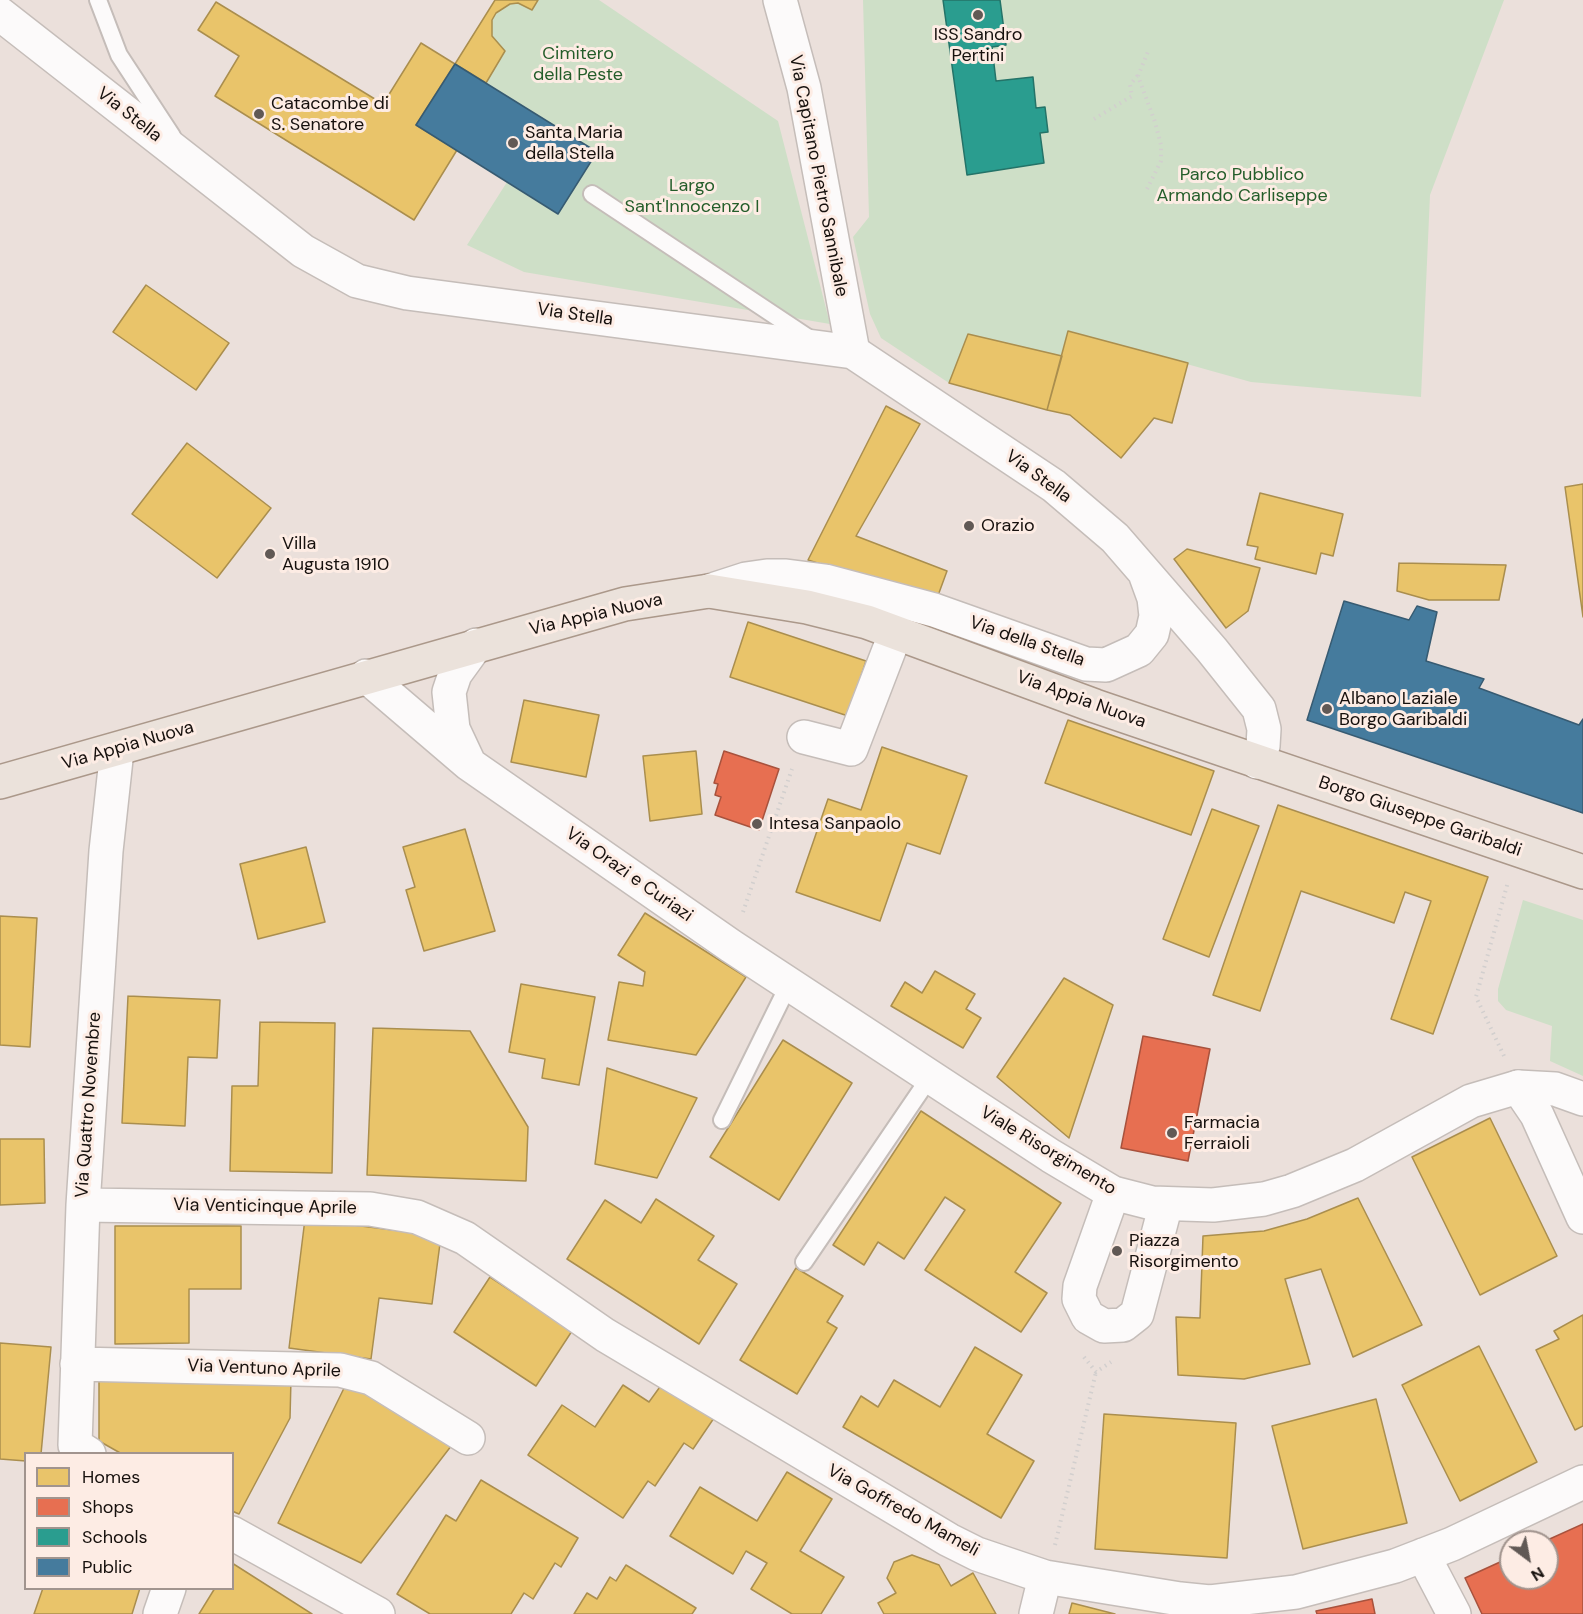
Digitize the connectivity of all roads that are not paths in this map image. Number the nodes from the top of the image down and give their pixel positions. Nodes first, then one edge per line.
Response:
1 (98, 0) edge
2 (780, 0) edge
3 (7, 14) edge
4 (189, 162) junction
5 (592, 194) dead end
6 (838, 350) junction
7 (1144, 572) junction
8 (709, 591) junction
9 (896, 632) junction
10 (476, 645) junction
11 (366, 676) junction
12 (804, 737) road end
13 (117, 750) junction
14 (1257, 762) junction
15 (469, 764) junction
16 (0, 782) edge
17 (1583, 872) edge
18 (789, 984) junction
19 (930, 1077) junction
20 (1518, 1087) junction
21 (1578, 1094) edge
22 (722, 1120) dead end
23 (1113, 1193) junction
24 (1166, 1204) junction
25 (83, 1205) junction
26 (1583, 1218) edge
27 (445, 1227) joint
28 (804, 1262) dead end
29 (77, 1364) junction
30 (468, 1438) dead end
31 (86, 1452) edge
32 (1583, 1482) edge
33 (234, 1534) edge
34 (1423, 1555) junction
35 (1045, 1577) junction
36 (168, 1590) edge
37 (160, 1614) edge
38 (378, 1614) edge
39 (1036, 1614) edge
40 (1454, 1614) edge

1 - 4 lane
2 - 6 street, Via Capitano Pietro Sannibale
3 - 4 street, Via Stella
4 - 6 street, Via Stella
5 - 6 lane
6 - 7 street, Via Stella
7 - 8 street, Via della Stella
7 - 14 street
8 - 9 main road, Via Appia Nuova
8 - 10 main road, Via Appia Nuova
9 - 12 street
9 - 14 main road, Via Appia Nuova
10 - 11 main road, Via Appia Nuova
10 - 15 street
11 - 13 main road, Via Appia Nuova
11 - 15 street, Via Orazi e Curiazi
13 - 16 main road, Via Appia Nuova
13 - 25 street, Via Quattro Novembre
14 - 17 main road, Borgo Giuseppe Garibaldi
15 - 18 street, Via Orazi e Curiazi
18 - 19 street, Viale Risorgimento
18 - 22 lane
19 - 23 street, Viale Risorgimento
19 - 28 lane
20 - 21 street, Viale Risorgimento
20 - 24 street, Viale Risorgimento
20 - 26 street
23 - 24 street, Viale Risorgimento
23 - 24 street
25 - 27 street, Via Venticinque Aprile
25 - 29 street, Via Quattro Novembre
27 - 35 street, Via Goffredo Mameli
29 - 30 street, Via Ventuno Aprile
29 - 31 street, Via Quattro Novembre
32 - 34 street, Via Goffredo Mameli
33 - 38 street
34 - 35 street, Via Goffredo Mameli
34 - 40 street
35 - 39 street
36 - 37 street

